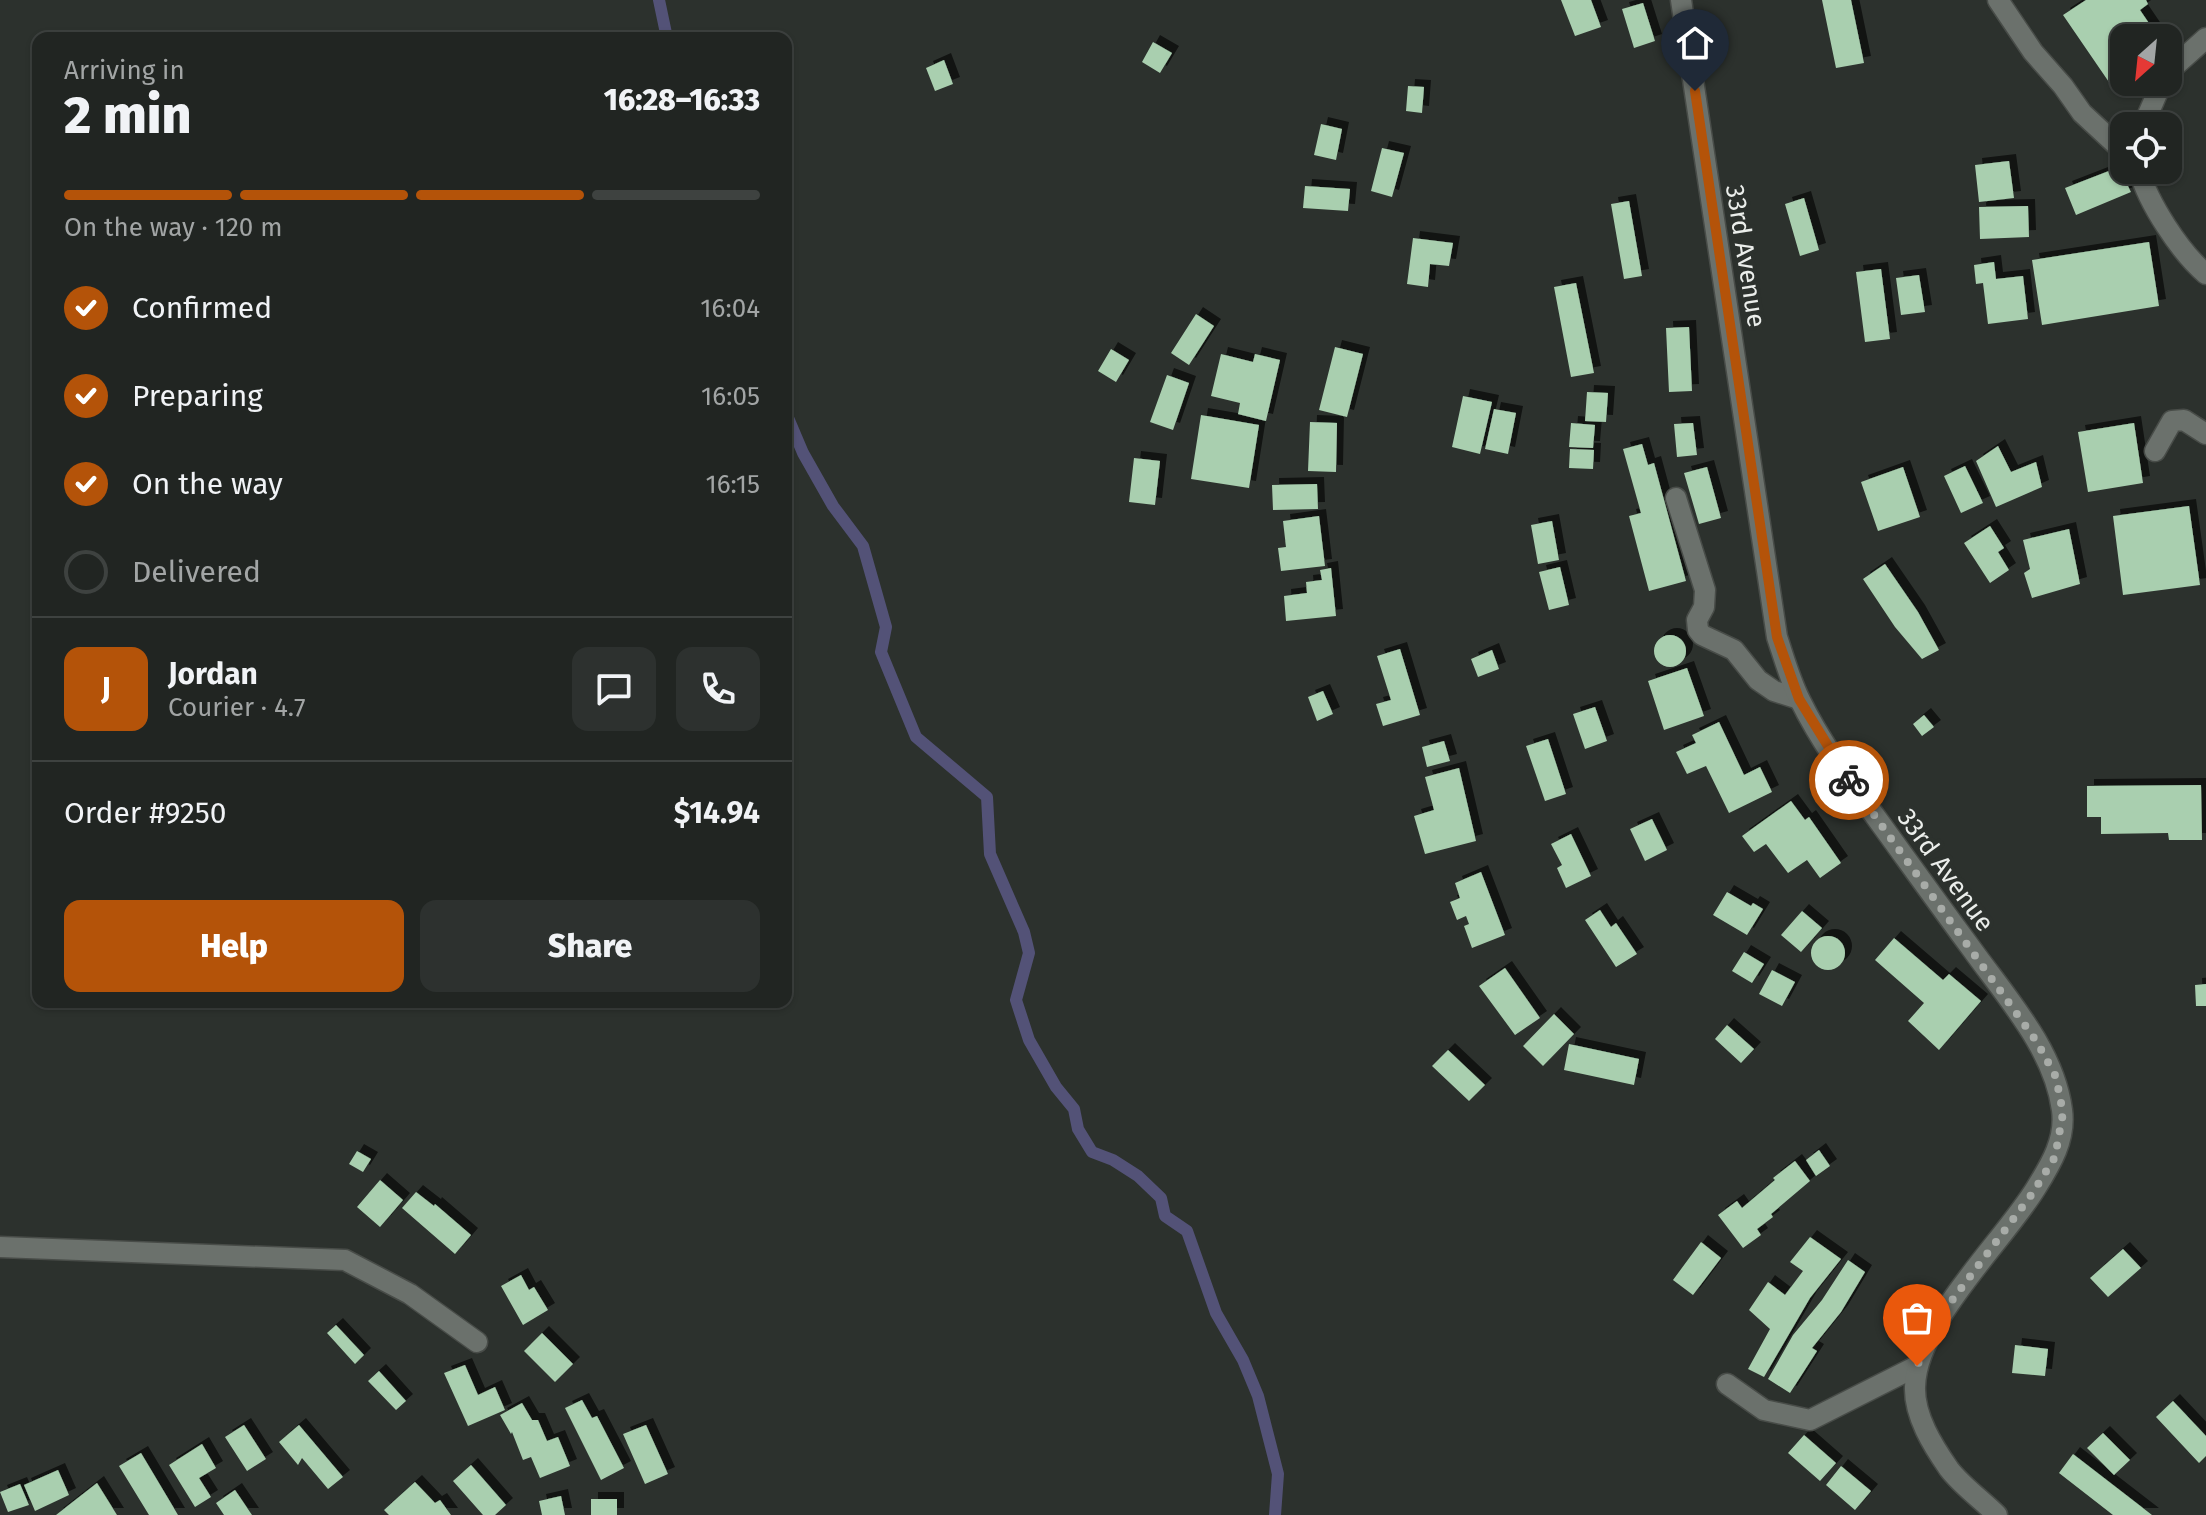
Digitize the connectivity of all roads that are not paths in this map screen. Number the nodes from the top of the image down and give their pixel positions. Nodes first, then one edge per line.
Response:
1 (1681, 0) edge
2 (1998, 0) edge
3 (2206, 38) edge
4 (2182, 59) edge
5 (2110, 139) edge
6 (2143, 184) edge
7 (2206, 274) edge
8 (2206, 434) edge
9 (2155, 451) dead end
10 (1676, 498) dead end
11 (1799, 699) junction
12 (0, 1247) edge
13 (477, 1342) dead end
14 (1917, 1366) junction
15 (1727, 1384) dead end
16 (1997, 1515) edge

1 - 11 street, 33rd Avenue
2 - 5 street
3 - 4 street
6 - 7 street
8 - 9 street
10 - 11 street
11 - 14 street, 33rd Avenue
12 - 13 street
14 - 15 street
14 - 16 street, 33rd Avenue

